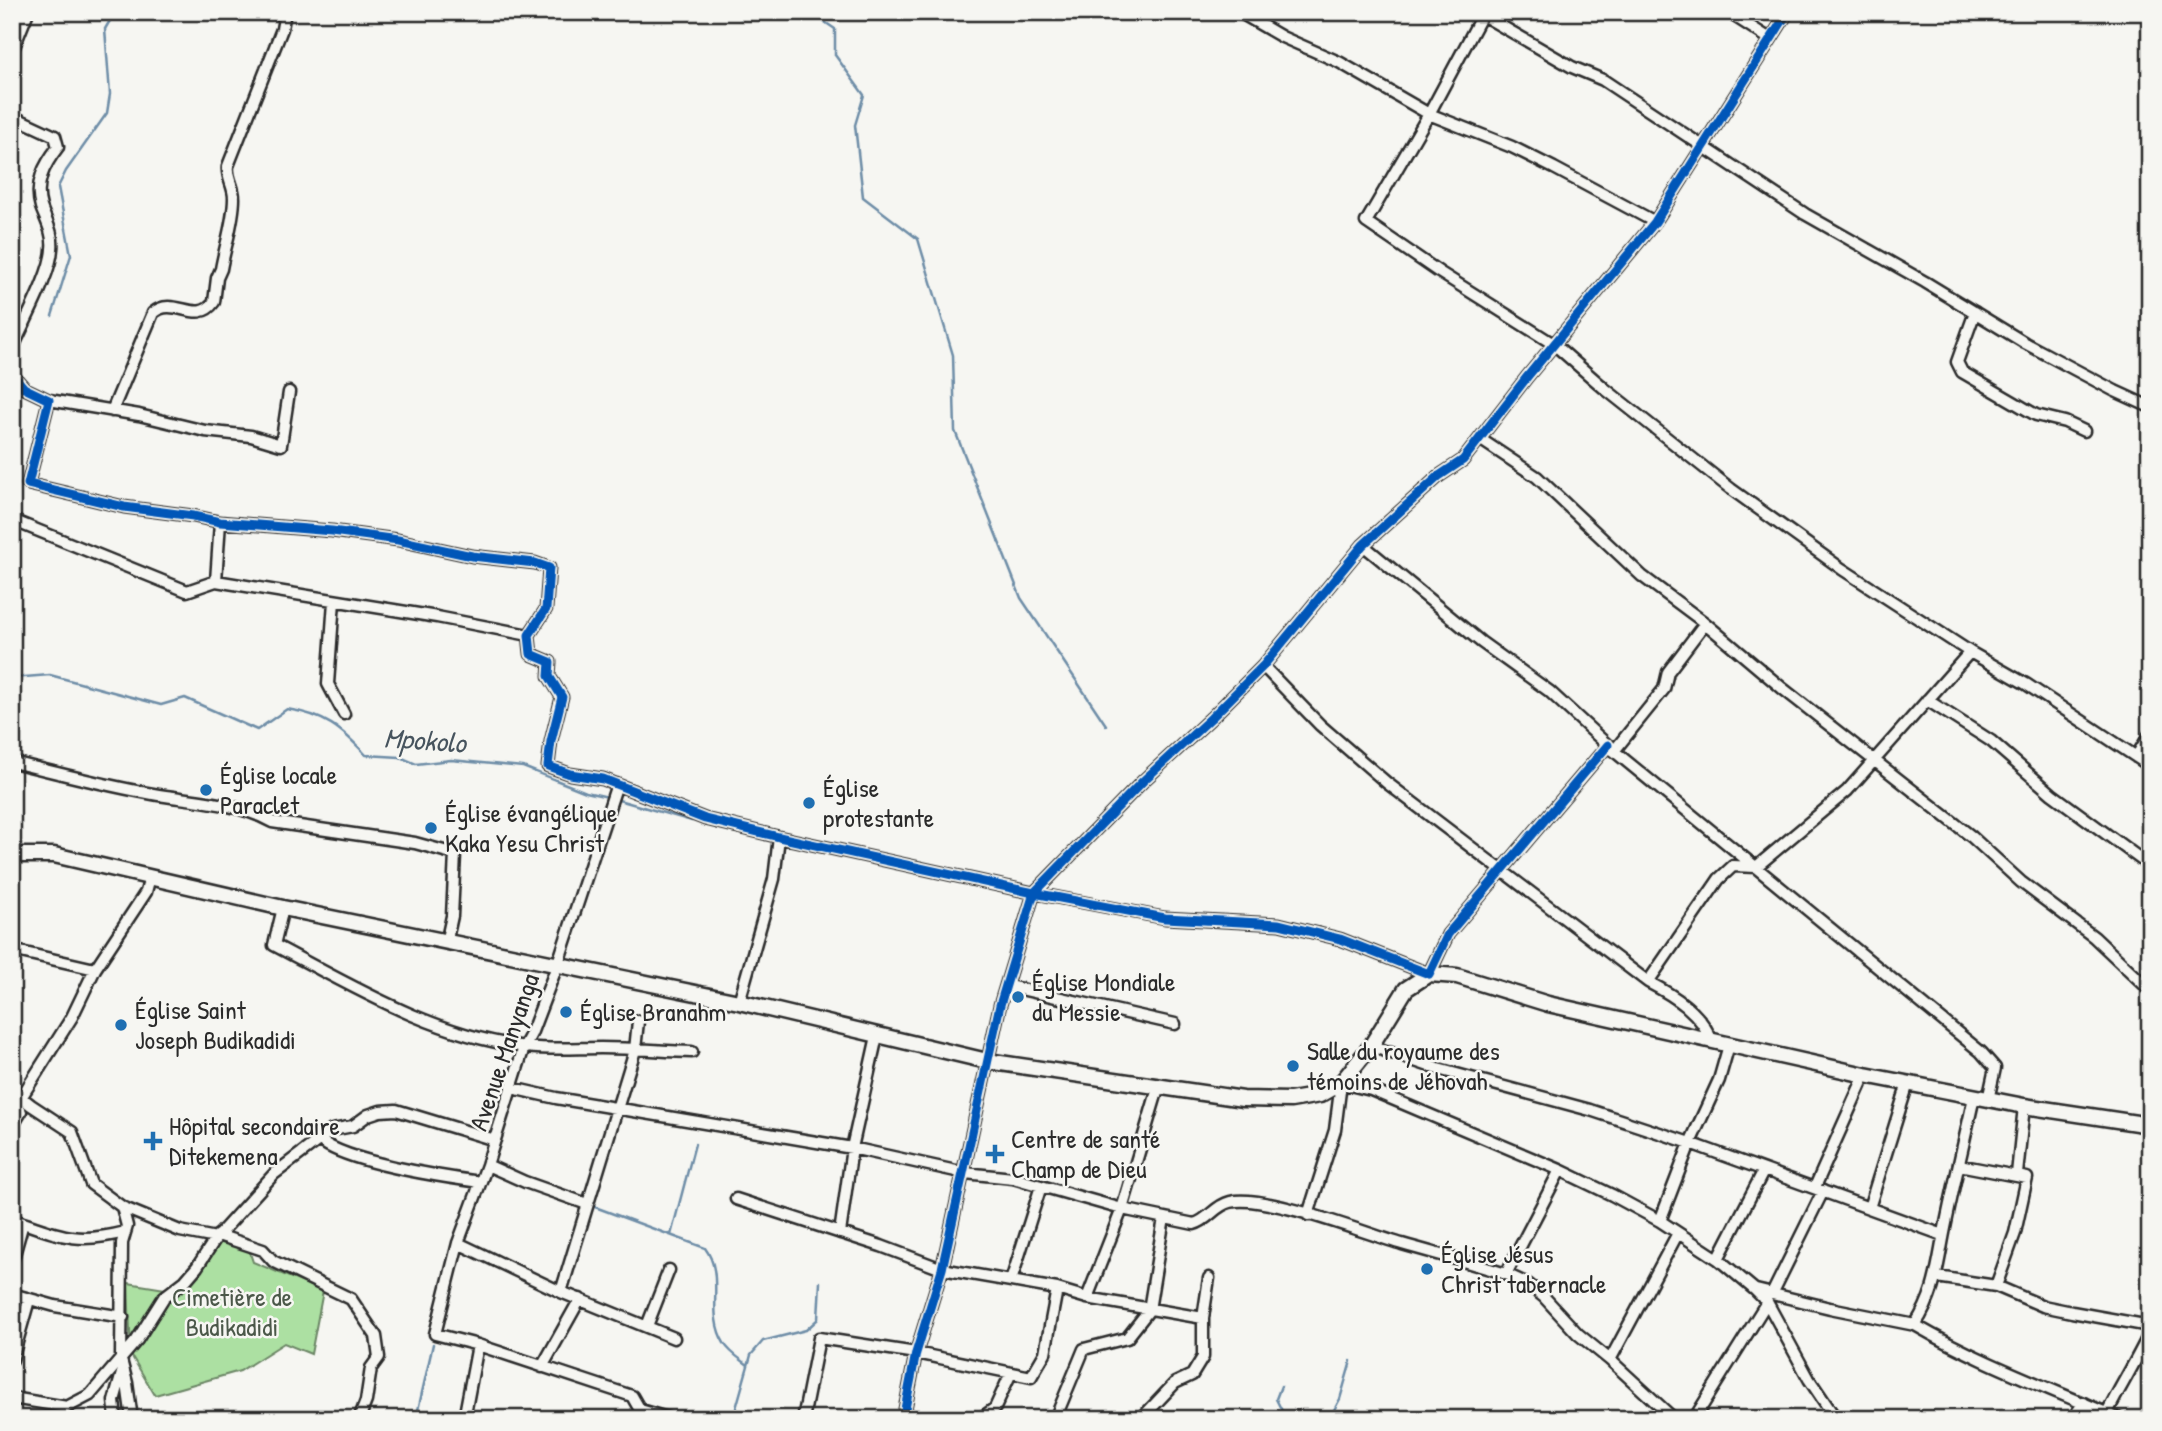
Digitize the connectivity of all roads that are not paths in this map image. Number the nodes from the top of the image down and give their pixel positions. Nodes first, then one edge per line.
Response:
1 (28, 12) edge
2 (285, 12) edge
3 (1239, 12) edge
4 (1728, 12) edge
5 (1788, 12) edge
6 (1483, 13) edge
7 (1770, 39) junction
8 (12, 52) edge
9 (1429, 114) junction
10 (12, 116) edge
11 (1702, 146) junction
12 (1655, 222) junction
13 (1975, 312) junction
14 (1555, 345) junction
15 (12, 350) edge
16 (12, 374) edge
17 (289, 392) dead end
18 (49, 400) junction
19 (2150, 407) edge
20 (112, 411) junction
21 (2084, 431) dead end
22 (1480, 439) junction
23 (12, 520) edge
24 (220, 523) junction
25 (1363, 545) junction
26 (216, 581) junction
27 (334, 601) junction
28 (1705, 623) junction
29 (529, 635) junction
30 (1970, 652) junction
31 (1263, 666) junction
32 (1927, 700) junction
33 (344, 714) dead end
34 (2150, 734) edge
35 (1611, 748) junction
36 (2136, 757) junction
37 (1874, 761) junction
38 (12, 762) edge
39 (2150, 766) edge
40 (617, 784) junction
41 (779, 837) junction
42 (12, 857) edge
43 (2150, 866) edge
44 (1756, 867) junction
45 (1504, 871) junction
46 (150, 877) junction
47 (1034, 893) junction
48 (283, 908) junction
49 (446, 943) junction
50 (12, 950) edge
51 (556, 967) junction
52 (95, 970) junction
53 (1429, 974) junction
54 (1648, 982) junction
55 (1008, 986) junction
56 (2150, 990) edge
57 (739, 1002) junction
58 (638, 1021) dead end
59 (1175, 1024) dead end
60 (877, 1036) junction
61 (1712, 1042) junction
62 (1729, 1045) junction
63 (1371, 1046) junction
64 (524, 1047) junction
65 (635, 1049) junction
66 (692, 1052) dead end
67 (987, 1061) junction
68 (1865, 1075) junction
69 (1340, 1083) junction
70 (1908, 1083) junction
71 (1159, 1085) junction
72 (512, 1088) junction
73 (12, 1090) edge
74 (22, 1096) junction
75 (1981, 1098) junction
76 (2024, 1106) junction
77 (618, 1108) junction
78 (2150, 1125) edge
79 (12, 1126) edge
80 (320, 1140) junction
81 (495, 1140) junction
82 (1690, 1143) junction
83 (852, 1148) junction
84 (487, 1165) junction
85 (1959, 1165) junction
86 (1560, 1170) junction
87 (1764, 1170) junction
88 (965, 1173) junction
89 (2017, 1174) junction
90 (480, 1182) junction
91 (1041, 1186) junction
92 (1819, 1189) junction
93 (736, 1199) dead end
94 (587, 1204) junction
95 (122, 1207) junction
96 (1122, 1209) junction
97 (1869, 1209) junction
98 (1308, 1215) junction
99 (1164, 1218) junction
100 (12, 1219) edge
101 (1660, 1222) junction
102 (23, 1223) junction
103 (125, 1232) junction
104 (840, 1233) junction
105 (1678, 1233) junction
106 (1943, 1234) junction
107 (217, 1236) junction
108 (458, 1243) junction
109 (1718, 1259) junction
110 (12, 1262) edge
111 (942, 1269) junction
112 (669, 1270) dead end
113 (1506, 1274) junction
114 (1937, 1277) junction
115 (1209, 1278) dead end
116 (1011, 1281) junction
117 (1996, 1286) junction
118 (1057, 1289) junction
119 (561, 1292) junction
120 (12, 1294) edge
121 (1087, 1298) junction
122 (1770, 1298) junction
123 (580, 1299) junction
124 (29, 1300) junction
125 (1149, 1310) junction
126 (123, 1317) junction
127 (1203, 1318) junction
128 (1915, 1325) junction
129 (647, 1326) junction
130 (2150, 1326) edge
131 (2150, 1332) edge
132 (674, 1338) dead end
133 (478, 1345) junction
134 (916, 1353) junction
135 (12, 1360) edge
136 (121, 1360) junction
137 (1610, 1360) junction
138 (542, 1367) junction
139 (122, 1373) junction
140 (1011, 1373) junction
141 (12, 1398) edge
142 (2084, 1403) junction
143 (2107, 1413) junction
144 (116, 1419) edge
145 (132, 1419) edge
146 (359, 1419) edge
147 (464, 1419) edge
148 (671, 1419) edge
149 (803, 1419) edge
150 (903, 1419) edge
151 (980, 1419) edge
152 (1055, 1419) edge
153 (1141, 1419) edge
154 (1674, 1419) edge
155 (1694, 1419) edge
156 (1836, 1419) edge
157 (2073, 1419) edge
158 (2120, 1419) edge

1 - 8 street
2 - 20 street
3 - 9 street
4 - 7 street
5 - 7 street
6 - 9 street
6 - 11 street
7 - 11 street
9 - 12 street
9 - 14 street
10 - 15 street
11 - 12 street
11 - 13 street
12 - 14 street
13 - 19 street
13 - 21 street
14 - 22 street
14 - 30 street
16 - 18 street
17 - 20 street
18 - 20 street
18 - 24 street
22 - 25 street
22 - 28 street
23 - 26 street
24 - 26 street
24 - 29 street
25 - 31 street
25 - 35 street
26 - 27 street
27 - 29 street
27 - 33 street
28 - 35 street
28 - 37 street
29 - 40 street
30 - 32 street
30 - 36 street
31 - 45 street
31 - 47 street
32 - 37 street
32 - 43 street
34 - 36 street
35 - 44 street
35 - 45 street
36 - 39 street
37 - 44 street
37 - 56 street
38 - 49 street
40 - 41 street
40 - 51 street, Avenue Manyanga
41 - 47 street
41 - 57 street
42 - 46 highway
44 - 54 street
44 - 75 street
45 - 53 street
45 - 54 street
46 - 48 highway
46 - 52 street
47 - 53 street
47 - 55 street
48 - 49 highway
48 - 64 street
49 - 51 highway
50 - 52 street
51 - 57 highway
51 - 64 street, Avenue Manyanga
52 - 74 street
53 - 61 highway
53 - 63 highway
54 - 61 street
55 - 59 street
55 - 67 street
57 - 60 highway
58 - 65 street
60 - 67 highway
60 - 83 street
61 - 62 highway
62 - 68 highway
62 - 82 street
63 - 69 highway
63 - 82 street
64 - 65 street
64 - 72 street, Avenue Manyanga
65 - 66 street
65 - 77 street
67 - 71 highway
67 - 88 street
68 - 70 highway
68 - 92 street
69 - 71 highway
69 - 86 street
69 - 98 street
70 - 75 highway
70 - 97 street
71 - 96 street
72 - 77 street
72 - 81 street, Avenue Manyanga
73 - 74 street
74 - 79 street
74 - 95 street
75 - 76 highway
75 - 85 street
76 - 78 highway
76 - 89 street
77 - 83 street
77 - 94 street
80 - 81 street
80 - 90 street
80 - 107 street
81 - 84 street, Avenue Manyanga
82 - 87 street
82 - 101 street
83 - 88 street
83 - 104 street
84 - 90 street, Avenue Manyanga
84 - 94 street
85 - 89 street
85 - 106 street
86 - 101 street
86 - 113 street
87 - 92 street
87 - 109 street
88 - 91 street
88 - 111 street
89 - 117 street
90 - 108 street, Avenue Manyanga
91 - 96 street
91 - 116 street
92 - 97 street
92 - 122 street
93 - 104 street
94 - 119 street
95 - 103 street
95 - 107 street
96 - 99 street
96 - 121 street
97 - 106 street
98 - 99 street
98 - 113 street
99 - 125 street
100 - 102 street
101 - 105 street
102 - 103 street
102 - 110 street
103 - 126 street
104 - 111 street
105 - 109 street
105 - 137 street
106 - 114 street
107 - 136 street
107 - 146 street
108 - 119 street
108 - 133 street, Avenue Manyanga
109 - 122 street
111 - 116 street
111 - 134 street
112 - 129 street
113 - 137 street
114 - 117 street
114 - 128 street
115 - 127 street
116 - 118 street
117 - 130 street
118 - 121 street
118 - 140 street
119 - 123 street
120 - 124 street
121 - 125 street
122 - 128 street
122 - 155 street
122 - 156 street
123 - 129 street
123 - 138 street
124 - 126 street
124 - 135 street
125 - 127 street
125 - 152 street
126 - 136 street
127 - 153 street
128 - 142 street
129 - 132 street
131 - 143 street
133 - 138 street
133 - 147 street
134 - 140 street
134 - 149 street
134 - 150 street
136 - 139 street
136 - 141 street
137 - 154 street
138 - 148 street
139 - 144 street
139 - 145 street
140 - 151 street
142 - 143 street
142 - 157 street
143 - 158 street

